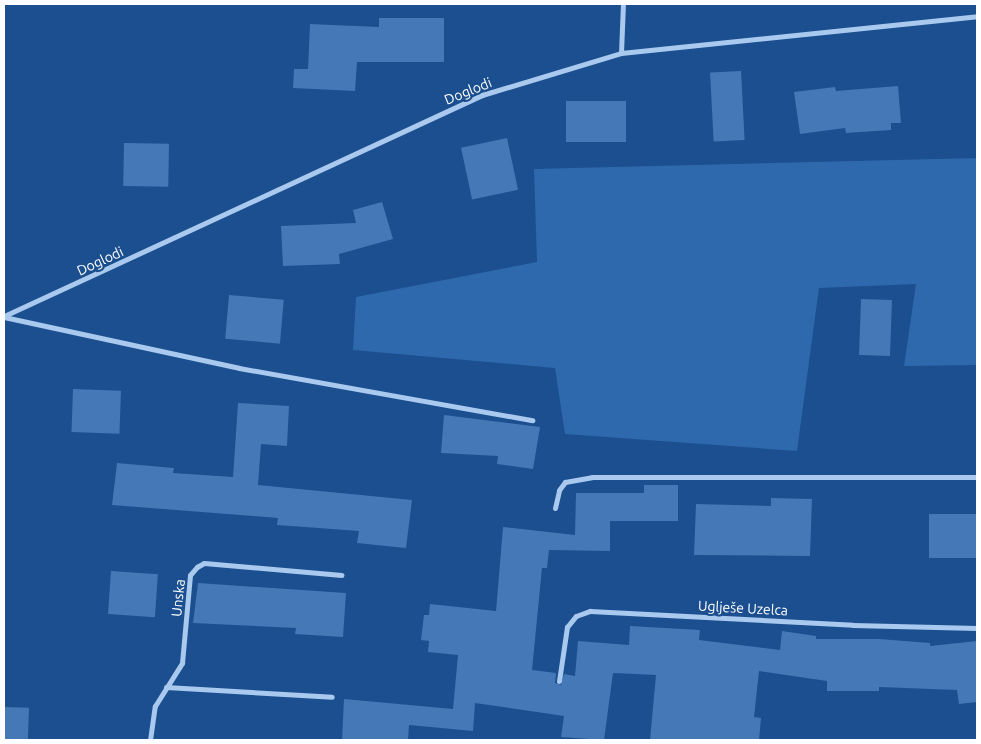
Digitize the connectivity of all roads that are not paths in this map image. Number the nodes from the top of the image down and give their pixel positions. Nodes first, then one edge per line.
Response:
1 (623, 4) edge
2 (977, 16) edge
3 (621, 53) junction
4 (4, 317) edge
5 (532, 420) dead end
6 (977, 477) edge
7 (555, 508) dead end
8 (341, 575) dead end
9 (977, 628) edge
10 (559, 681) dead end
11 (166, 688) junction
12 (332, 697) dead end
13 (150, 740) edge

1 - 3 street
2 - 3 street, Doglodi
3 - 4 street, Doglodi
4 - 5 street, Doglodi
6 - 7 street
8 - 11 street, Unska
9 - 10 street, Uglješe Uzelca
11 - 12 street
11 - 13 street, Unska

